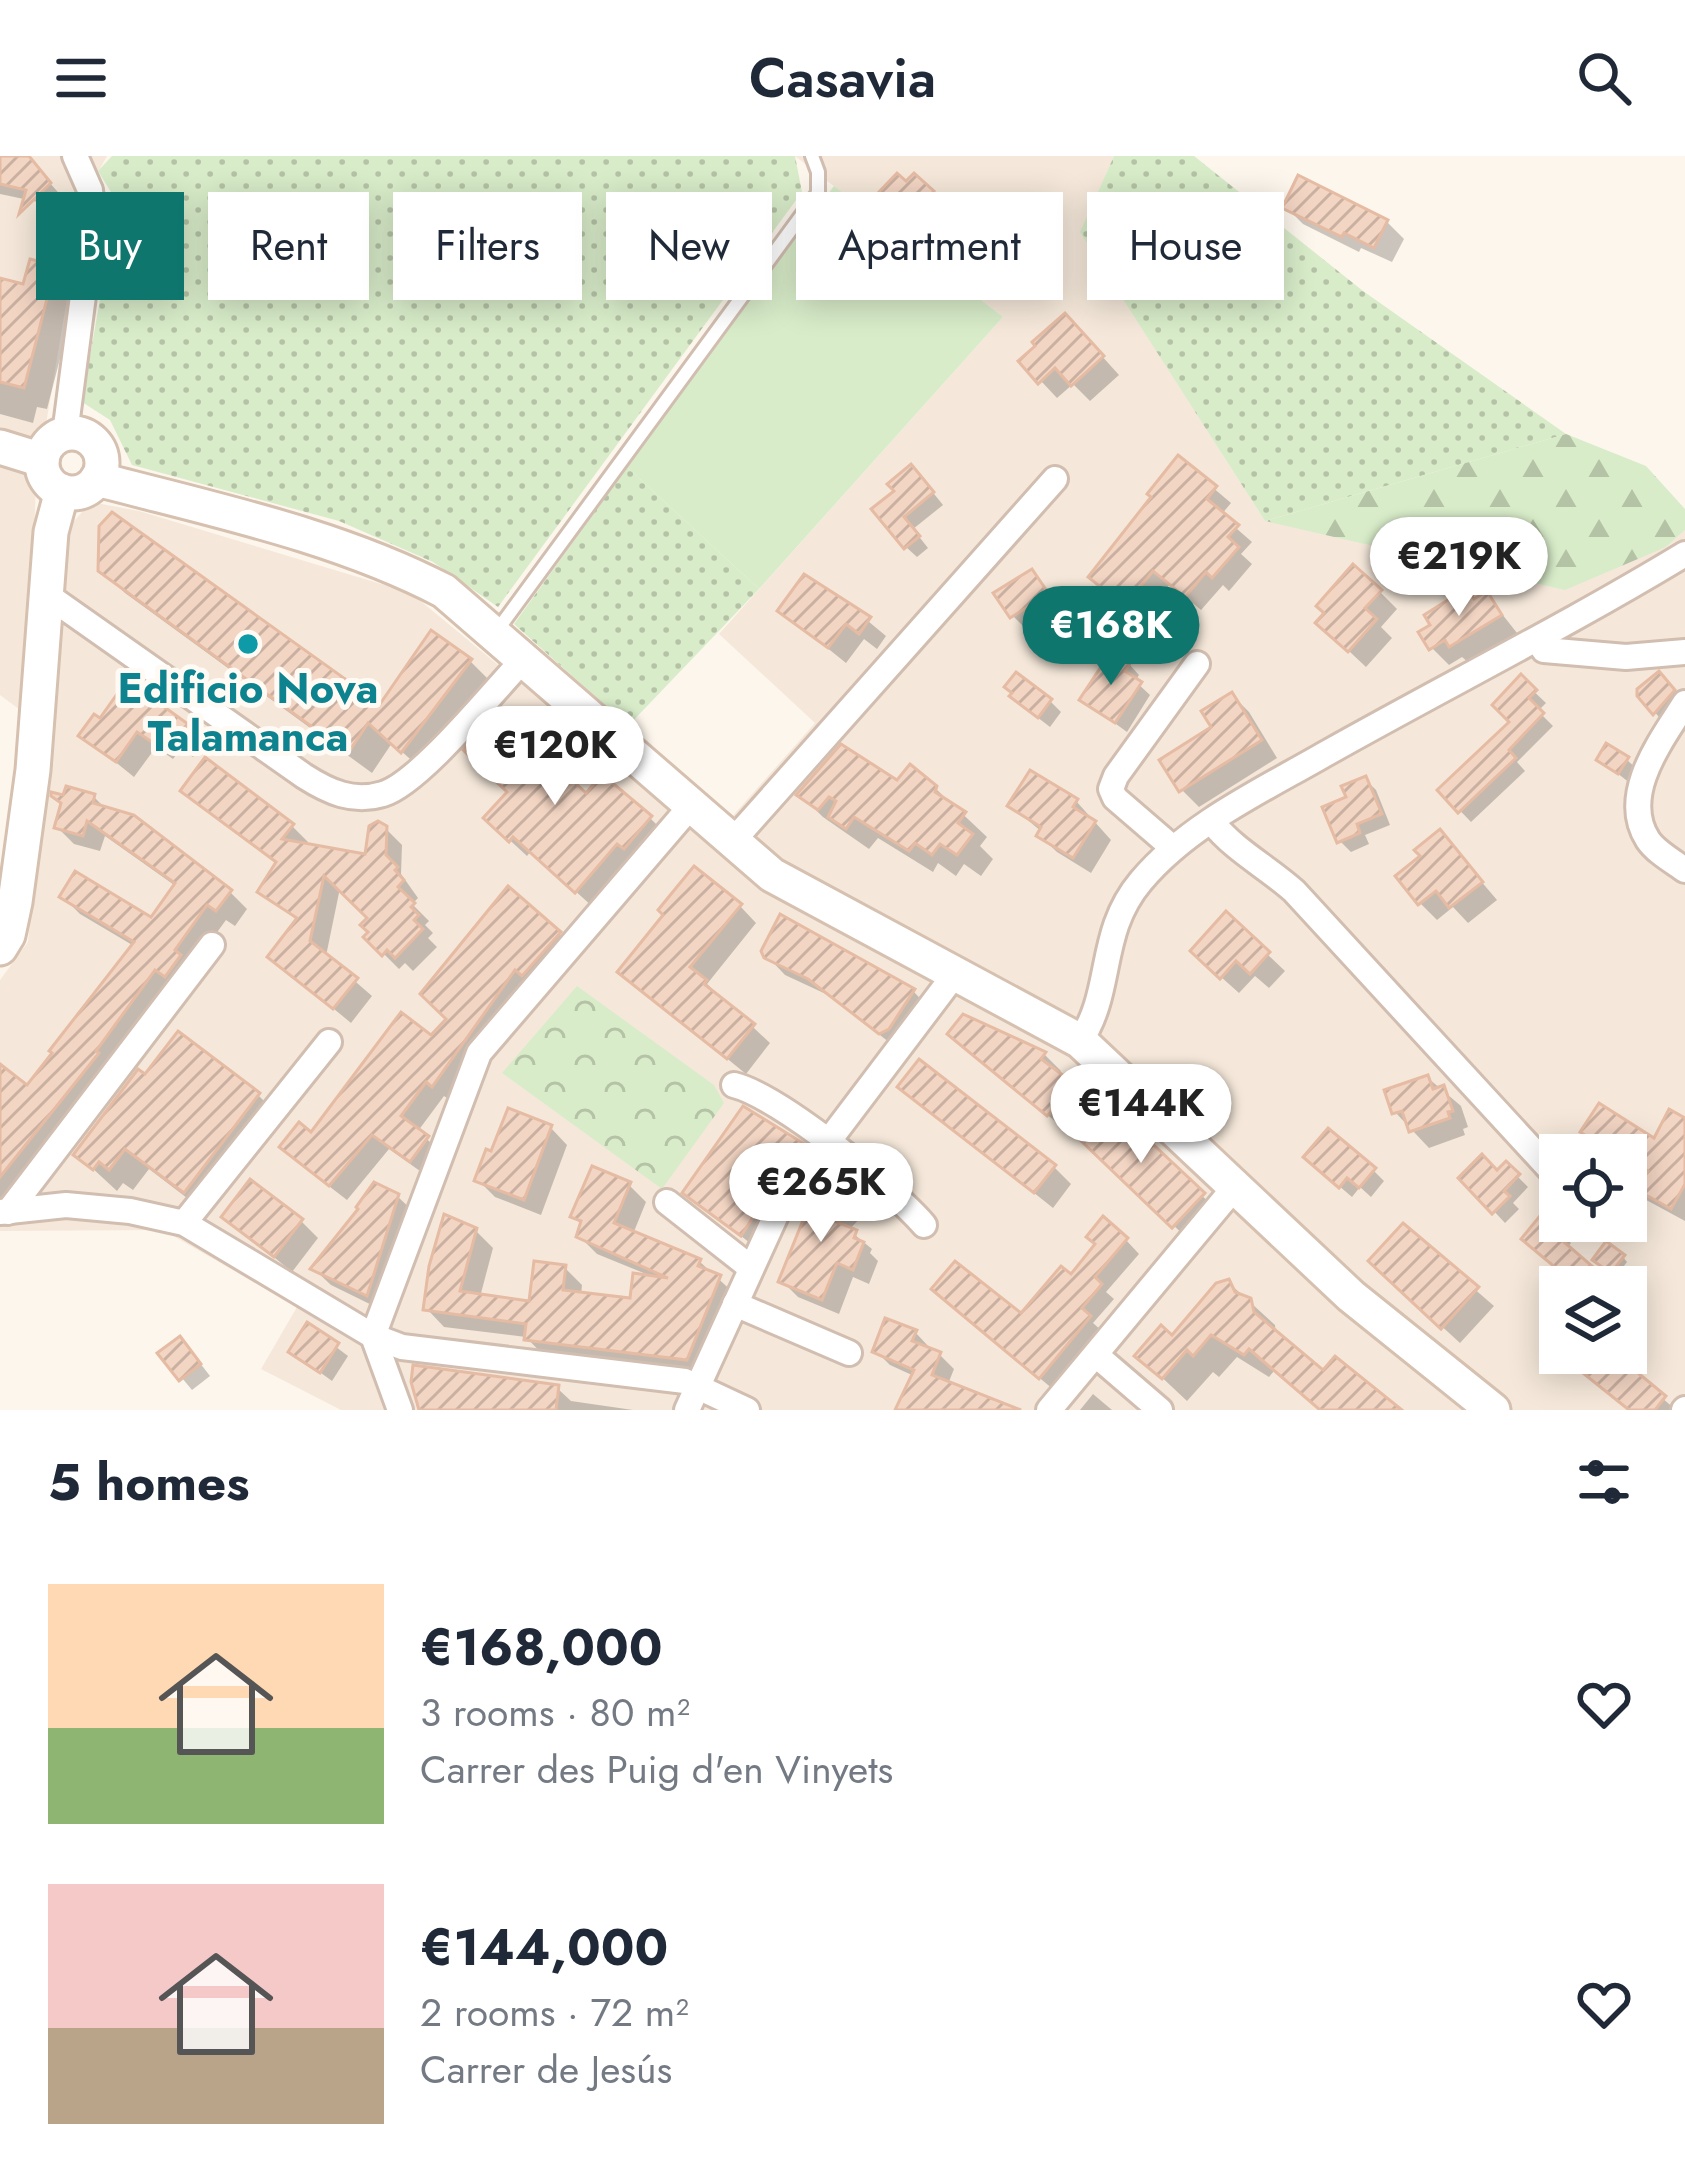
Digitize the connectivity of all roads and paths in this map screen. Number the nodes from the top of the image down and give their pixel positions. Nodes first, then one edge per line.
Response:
1 (812, 156) edge
2 (80, 158) edge
3 (65, 434) junction
4 (0, 446) edge
5 (42, 460) junction
6 (97, 479) junction
7 (1055, 479) dead end
8 (62, 491) junction
9 (1685, 554) edge
10 (47, 595) junction
11 (496, 632) junction
12 (1538, 640) junction
13 (1685, 652) edge
14 (524, 659) junction
15 (1197, 664) dead end
16 (1685, 703) edge
17 (690, 807) junction
18 (1212, 822) junction
19 (731, 843) junction
20 (1173, 848) junction
21 (1685, 870) edge
22 (212, 945) dead end
23 (0, 948) edge
24 (956, 974) junction
25 (1080, 1041) junction
26 (329, 1042) dead end
27 (734, 1085) dead end
28 (826, 1142) junction
29 (1539, 1157) edge
30 (1234, 1188) junction
31 (667, 1202) dead end
32 (4, 1212) edge
33 (184, 1223) junction
34 (924, 1225) dead end
35 (751, 1268) junction
36 (735, 1304) junction
37 (373, 1336) junction
38 (849, 1353) dead end
39 (1096, 1355) junction
40 (693, 1399) edge
41 (400, 1410) edge
42 (748, 1410) edge
43 (1048, 1410) edge
44 (1160, 1410) edge
45 (1492, 1410) edge

1 - 11 lane
2 - 3 street
3 - 5 street
3 - 6 street
4 - 5 street
5 - 8 street
6 - 8 street
6 - 11 street
7 - 19 street
8 - 10 street
9 - 12 street
10 - 14 street
10 - 23 street
11 - 14 street
12 - 13 street
12 - 18 street
14 - 17 street
15 - 20 street
16 - 21 street
17 - 19 street
17 - 37 street
18 - 20 street
18 - 29 street
19 - 24 street
20 - 25 street
22 - 32 street
24 - 25 street
24 - 28 street
25 - 30 street
26 - 33 street
27 - 28 street
28 - 34 street
28 - 35 street
30 - 39 street
30 - 45 street
31 - 35 street
32 - 33 street
33 - 37 street
35 - 36 street
36 - 38 street
36 - 40 street
37 - 40 street
37 - 41 street
39 - 43 street
39 - 44 street
40 - 42 street

